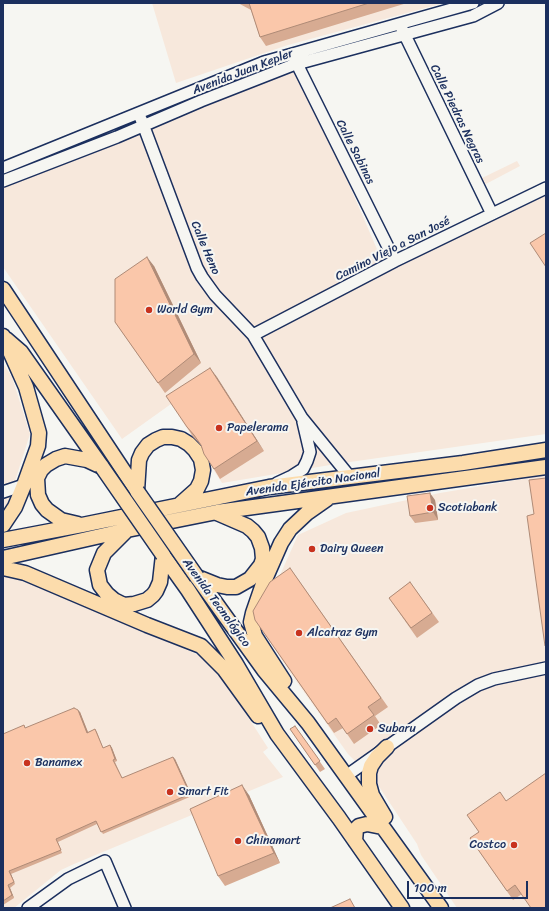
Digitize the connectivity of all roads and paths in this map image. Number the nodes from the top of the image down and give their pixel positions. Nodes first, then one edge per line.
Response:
1 (473, 3) edge
2 (498, 3) edge
3 (400, 24) junction
4 (405, 36) junction
5 (294, 53) junction
6 (297, 64) junction
7 (138, 113) junction
8 (144, 126) junction
9 (3, 168) edge
10 (3, 181) edge
11 (546, 188) edge
12 (492, 214) junction
13 (395, 261) junction
14 (3, 289) edge
15 (253, 335) junction
16 (3, 336) edge
17 (302, 418) junction
18 (546, 450) edge
19 (102, 467) junction
20 (546, 467) edge
21 (350, 477) junction
22 (24, 485) junction
23 (269, 487) junction
24 (137, 491) junction
25 (3, 492) edge
26 (330, 497) junction
27 (179, 505) junction
28 (217, 512) junction
29 (3, 525) edge
30 (82, 525) junction
31 (127, 530) junction
32 (3, 540) edge
33 (163, 555) junction
34 (3, 558) edge
35 (3, 568) edge
36 (196, 577) junction
37 (546, 668) edge
38 (308, 723) junction
39 (277, 734) junction
40 (387, 748) junction
41 (346, 776) junction
42 (382, 828) junction
43 (355, 841) junction
44 (420, 878) junction
45 (28, 908) edge
46 (124, 908) edge
47 (402, 908) edge
48 (441, 908) edge

1 - 3 street, Avenida Juan Kepler
2 - 4 street, Avenida Juan Kepler
3 - 4 street, Calle Piedras Negras
3 - 5 street, Avenida Juan Kepler
4 - 6 street, Avenida Juan Kepler
4 - 12 street, Calle Piedras Negras
5 - 6 street, Calle Sabinas
5 - 7 street, Avenida Juan Kepler
6 - 8 street, Avenida Juan Kepler
6 - 13 street, Calle Sabinas
7 - 8 street, Calle Heno
7 - 9 street, Avenida Juan Kepler
8 - 10 street, Avenida Juan Kepler
8 - 15 street, Calle Heno
11 - 12 street, Camino Viejo a San José
12 - 13 street, Camino Viejo a San José
13 - 15 street, Camino Viejo a San José
14 - 24 main road, Avenida Tecnológico
15 - 17 street, Calle Heno
16 - 19 main road, Avenida Tecnológico
16 - 22 main road
17 - 21 street, Calle Heno
17 - 23 street, Calle Heno
18 - 21 main road, Avenida Ejército Nacional
19 - 30 main road
19 - 33 main road, Avenida Tecnológico, bridge
20 - 26 main road, Avenida Ejército Nacional
21 - 23 main road, Avenida Ejército Nacional
22 - 25 street
22 - 29 main road
23 - 27 main road, Avenida Ejército Nacional
24 - 27 main road
24 - 36 main road, Avenida Tecnológico, bridge
26 - 28 main road, Avenida Ejército Nacional
26 - 38 main road
27 - 30 main road, Avenida Ejército Nacional
28 - 31 main road, Avenida Ejército Nacional
28 - 36 main road
30 - 32 main road, Avenida Ejército Nacional
31 - 33 main road
31 - 34 main road, Avenida Ejército Nacional
33 - 39 main road, Avenida Tecnológico
35 - 39 main road
36 - 38 main road, Avenida Tecnológico
37 - 40 street
38 - 41 main road, Avenida Tecnológico
39 - 43 main road, Avenida Tecnológico
40 - 41 street
40 - 44 main road
41 - 42 main road, Avenida Tecnológico
42 - 43 main road
42 - 44 main road, Avenida Tecnológico
43 - 47 main road, Avenida Tecnológico
44 - 48 main road, Avenida Tecnológico
45 - 46 street

